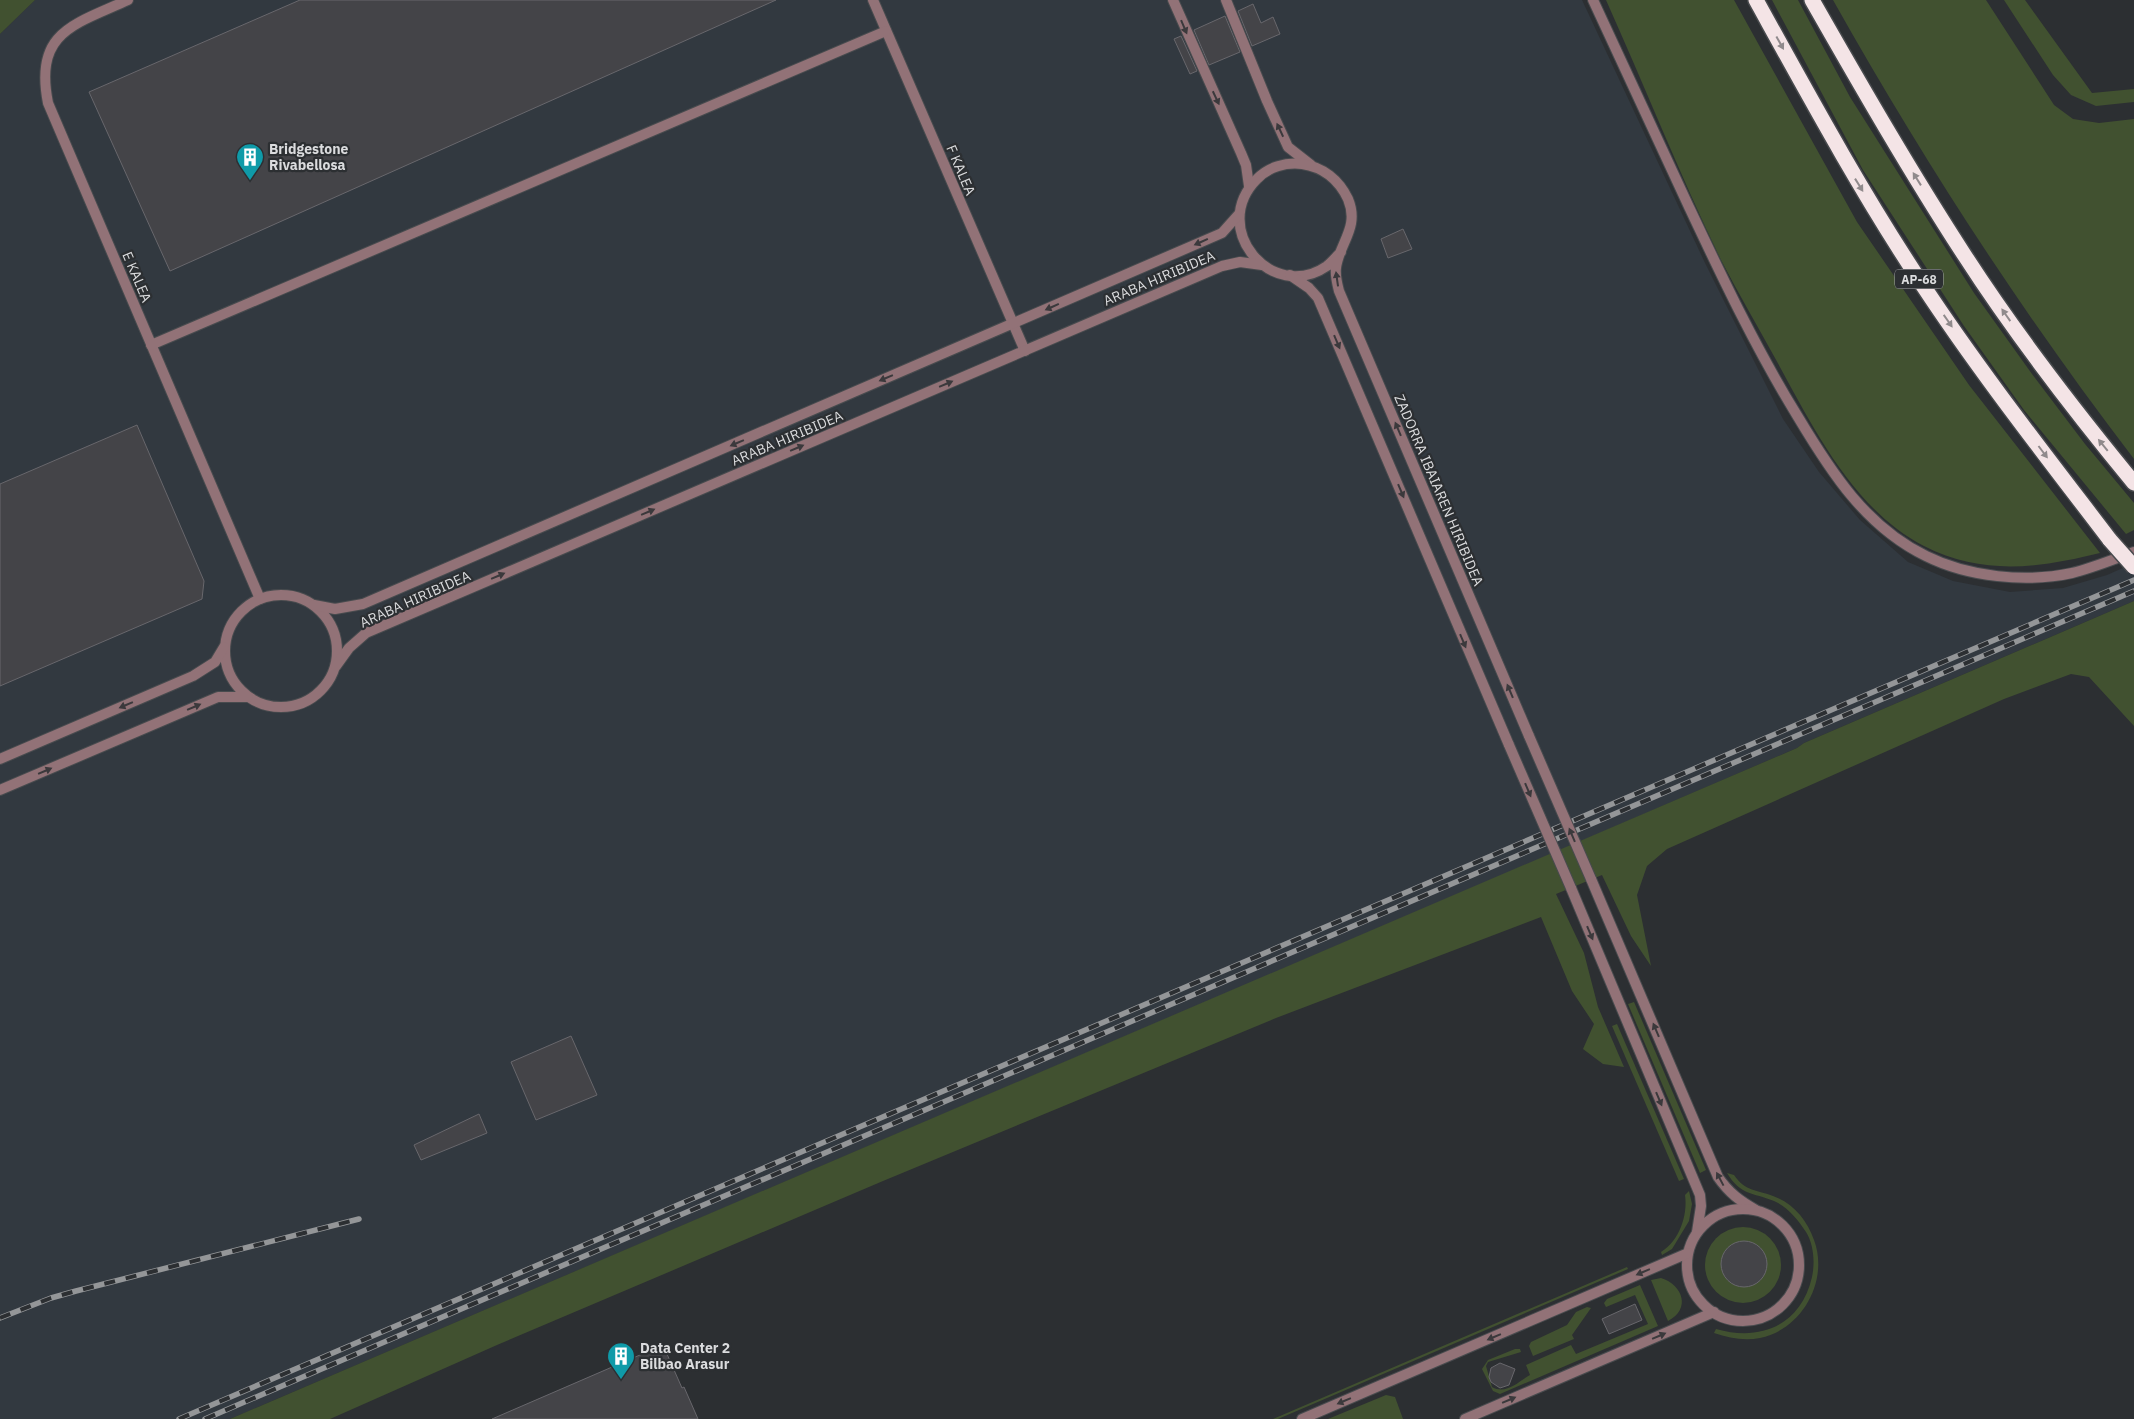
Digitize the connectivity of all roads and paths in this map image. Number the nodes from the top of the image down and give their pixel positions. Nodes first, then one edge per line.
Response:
1 (128, 0) edge
2 (873, 0) edge
3 (1173, 0) edge
4 (1226, 0) edge
5 (1593, 0) edge
6 (1756, 0) edge
7 (1812, 0) edge
8 (886, 31) junction
9 (1312, 165) junction
10 (1249, 186) junction
11 (1239, 214) junction
12 (1341, 252) junction
13 (1262, 265) junction
14 (1290, 275) junction
15 (1013, 324) junction
16 (151, 345) junction
17 (1025, 351) junction
18 (2134, 483) edge
19 (2134, 552) edge
20 (2134, 568) edge
21 (260, 599) junction
22 (314, 605) junction
23 (225, 646) junction
24 (336, 666) junction
25 (248, 696) junction
26 (0, 759) edge
27 (0, 790) edge
28 (1756, 1210) junction
29 (1697, 1232) junction
30 (1688, 1253) junction
31 (1714, 1312) junction
32 (1302, 1419) edge
33 (1465, 1419) edge

1 - 16 street, E KALEA
2 - 8 street, F KALEA
3 -> 10 street
9 -> 4 street
5 - 19 street
6 -> 20 highway, AP-68, bridge
18 -> 7 highway
8 - 15 street, F KALEA
8 - 16 street
9 - 10 street
9 - 12 street
10 - 11 street
11 - 13 street
11 -> 15 street, ARABA HIRIBIDEA
12 - 14 street
28 -> 12 street, ZADORRA IBAIAREN HIRIBIDEA, bridge
13 - 14 street
13 - 17 street, ARABA HIRIBIDEA
14 -> 29 street, bridge
15 - 17 street, F KALEA
15 -> 22 street, ARABA HIRIBIDEA
16 - 21 street, E KALEA
24 -> 17 street, ARABA HIRIBIDEA
21 - 22 street
21 - 23 street
22 - 24 street
23 - 25 street
23 -> 26 street
24 - 25 street
27 -> 25 street
28 - 29 street
28 - 31 street
29 - 30 street
30 - 31 street
30 -> 32 street
33 -> 31 street

